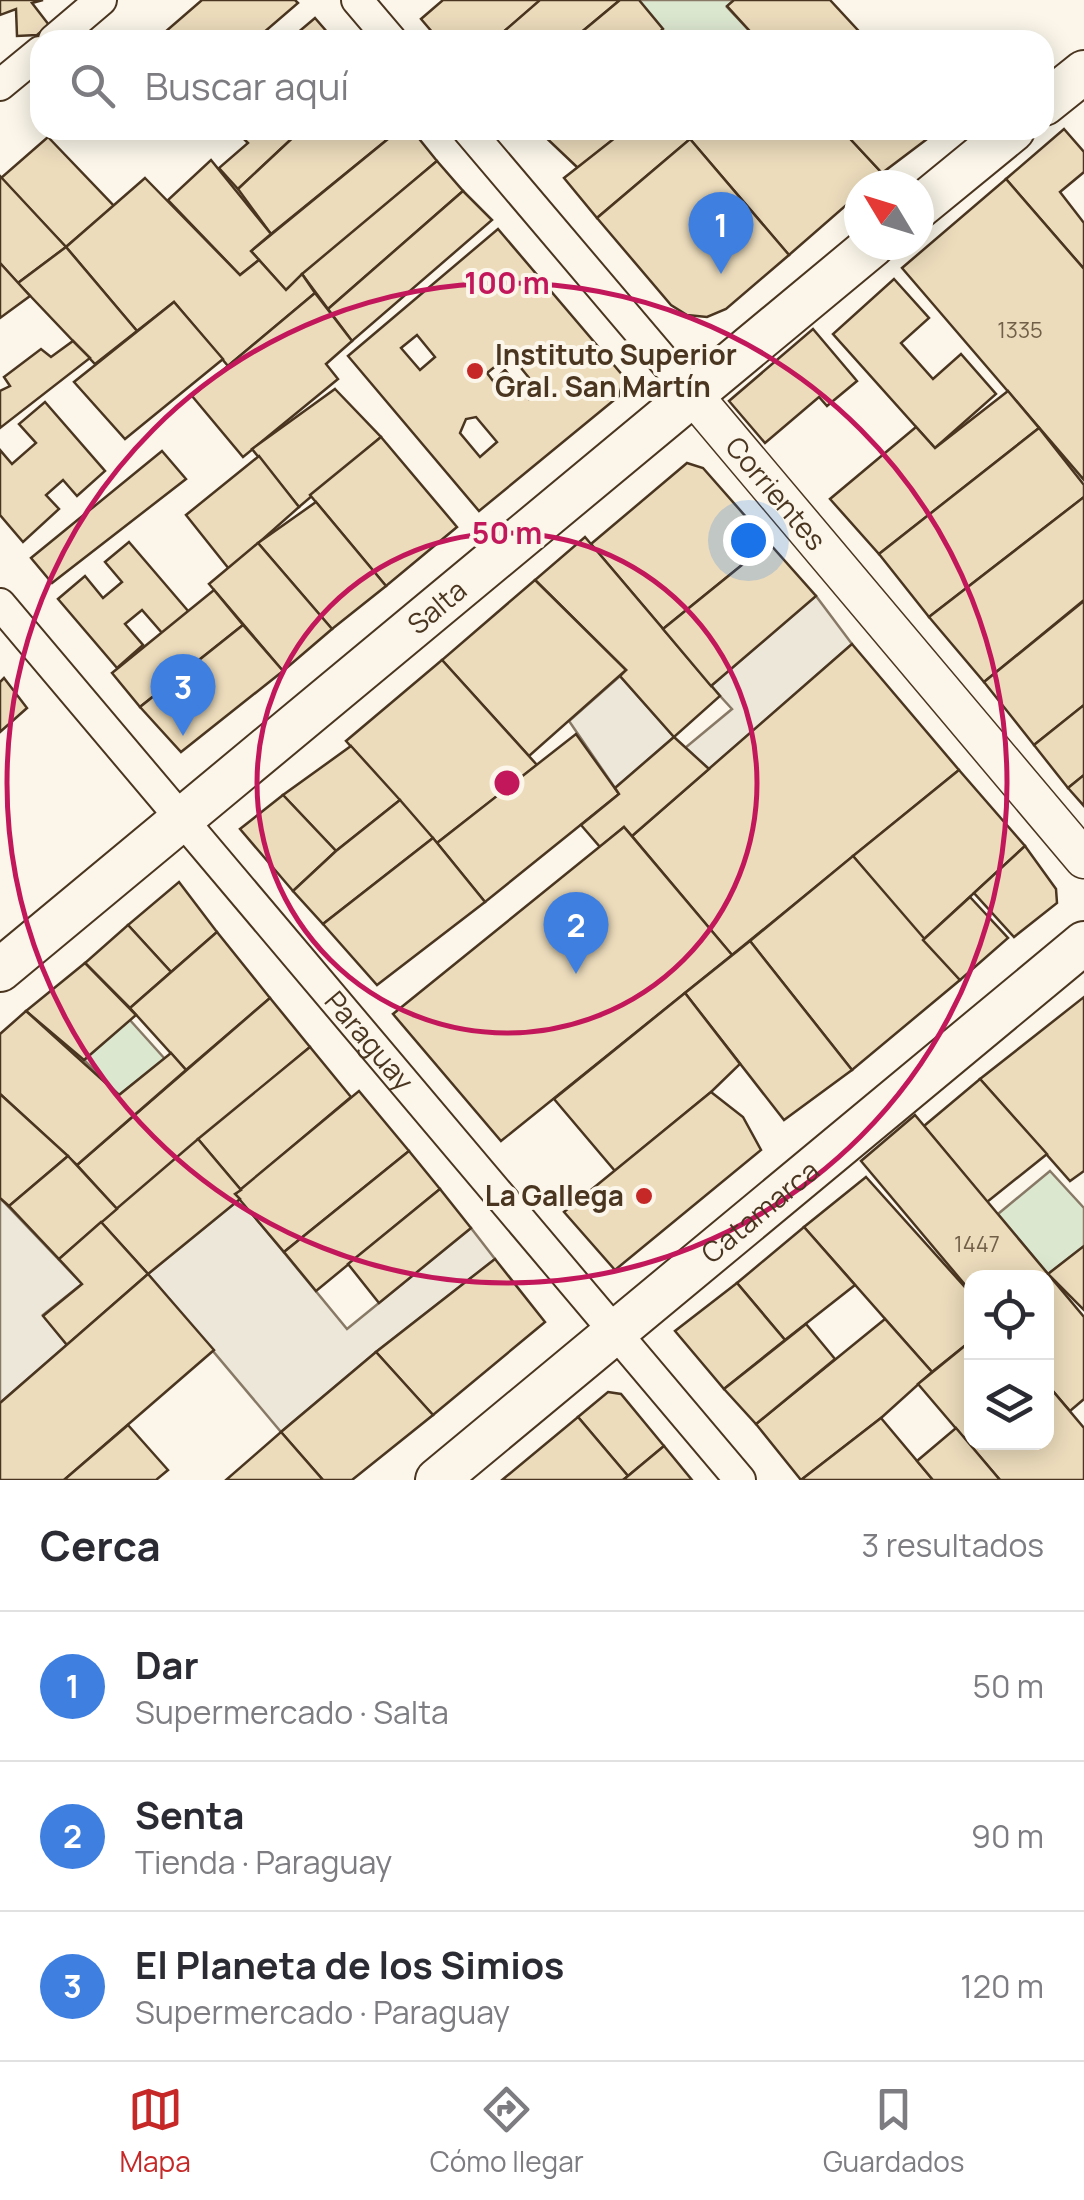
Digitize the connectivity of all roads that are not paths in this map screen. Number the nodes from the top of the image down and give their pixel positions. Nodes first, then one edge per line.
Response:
1 (101, 0) edge
2 (357, 0) edge
3 (66, 30) edge
4 (382, 30) edge
5 (30, 60) edge
6 (1084, 72) edge
7 (0, 86) edge
8 (1054, 96) edge
9 (476, 140) edge
10 (1001, 140) edge
11 (934, 195) edge
12 (855, 260) edge
13 (692, 394) junction
14 (0, 604) edge
15 (182, 818) junction
16 (1084, 858) edge
17 (1084, 943) edge
18 (0, 970) edge
19 (615, 1332) junction
20 (436, 1480) edge
21 (740, 1480) edge

1 - 3 street
2 - 4 street
5 - 7 street
6 - 8 main road
9 - 13 street, Corrientes
10 - 11 main road
12 - 13 main road, Salta
13 - 15 main road, Salta
13 - 16 street, Corrientes
14 - 15 street, Paraguay
15 - 18 main road, Salta
15 - 19 street, Paraguay
17 - 19 main road, Catamarca
19 - 20 main road, Catamarca
19 - 21 street, Paraguay

